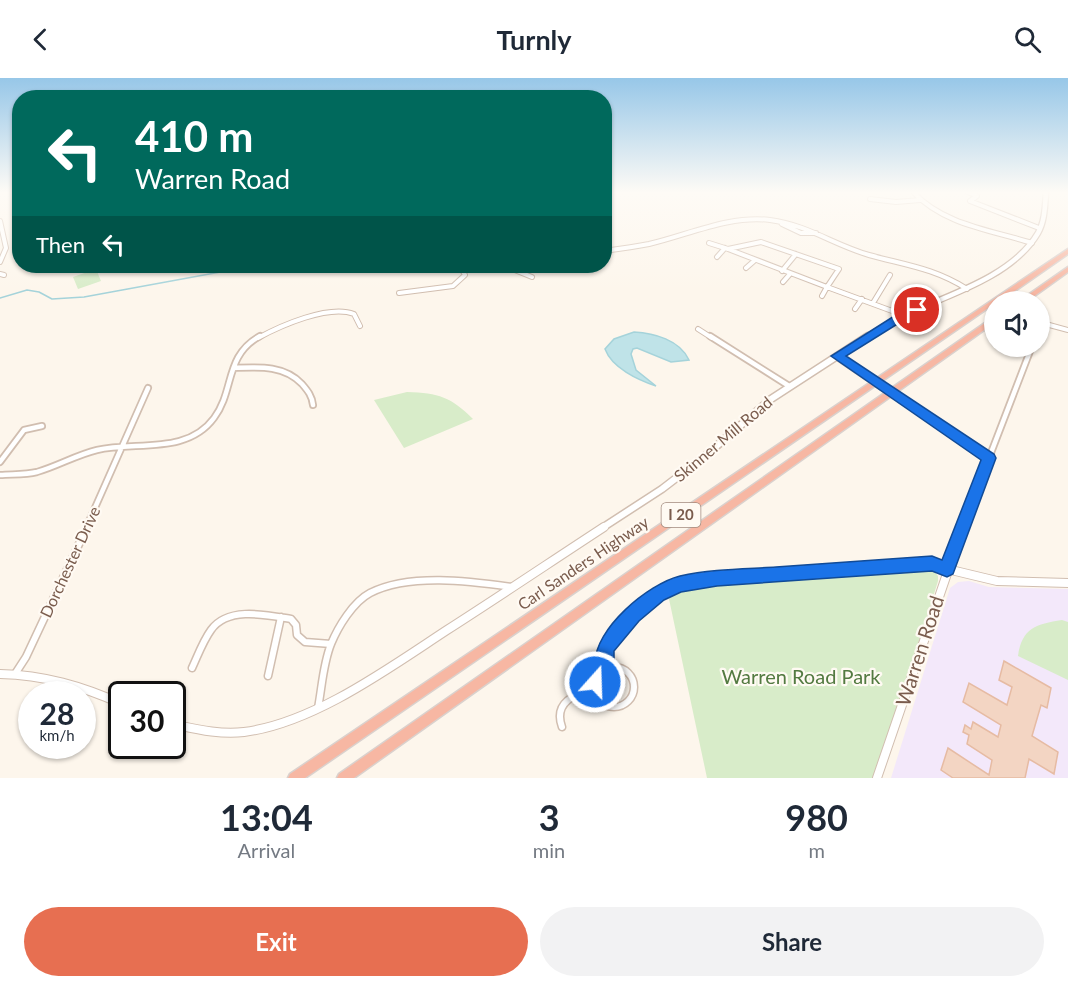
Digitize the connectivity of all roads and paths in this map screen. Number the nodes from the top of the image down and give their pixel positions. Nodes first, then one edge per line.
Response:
1 (1, 225) edge
2 (723, 225) edge
3 (791, 225) edge
4 (970, 225) edge
5 (1030, 225) edge
6 (1041, 225) edge
7 (1039, 228) junction
8 (709, 243) dead end
9 (1032, 243) junction
10 (726, 249) junction
11 (612, 250) edge
12 (1068, 251) edge
13 (796, 254) junction
14 (717, 257) dead end
15 (754, 261) junction
16 (0, 262) edge
17 (746, 268) dead end
18 (1068, 269) edge
19 (782, 271) junction
20 (464, 273) edge
21 (525, 273) edge
22 (790, 274) junction
23 (890, 276) dead end
24 (532, 277) dead end
25 (783, 282) dead end
26 (829, 287) junction
27 (967, 289) junction
28 (1037, 291) edge
29 (399, 293) dead end
30 (822, 296) dead end
31 (862, 299) junction
32 (873, 303) junction
33 (855, 309) dead end
34 (903, 315) junction
35 (1050, 325) edge
36 (360, 326) dead end
37 (984, 327) edge
38 (698, 329) dead end
39 (1068, 330) edge
40 (837, 356) junction
41 (1028, 357) edge
42 (234, 368) junction
43 (789, 386) junction
44 (148, 388) dead end
45 (313, 405) dead end
46 (42, 426) dead end
47 (121, 448) junction
48 (989, 458) junction
49 (0, 462) edge
50 (0, 474) edge
51 (947, 569) junction
52 (1068, 583) edge
53 (515, 587) junction
54 (282, 617) junction
55 (331, 644) junction
56 (192, 668) dead end
57 (605, 668) junction
58 (0, 674) edge
59 (15, 674) junction
60 (268, 676) dead end
61 (595, 688) junction
62 (108, 698) edge
63 (318, 710) junction
64 (186, 727) edge
65 (562, 727) dead end
66 (294, 778) edge
67 (343, 778) edge
68 (878, 778) edge

1 - 16 street
2 - 11 street
3 - 27 street
4 - 9 street
5 - 7 street
6 - 7 street, Skinner Mill Road
7 - 9 street, Skinner Mill Road
8 - 10 street
9 - 27 street, Skinner Mill Road
10 - 13 street
10 - 14 street
10 - 15 street
12 - 66 highway, Carl Sanders Highway / I 20
13 - 19 street
13 - 26 street
15 - 17 street
15 - 19 street
18 - 28 highway
19 - 22 street
20 - 29 street
21 - 24 street
22 - 25 street
22 - 26 street
23 - 32 street
26 - 30 street
26 - 31 street
27 - 34 street, Skinner Mill Road
31 - 32 street
31 - 33 street
32 - 34 street
34 - 40 street, Skinner Mill Road
35 - 39 street
36 - 42 street
37 - 67 highway, I 20
38 - 43 street
40 - 43 street, Skinner Mill Road
40 - 48 street, bridge
41 - 48 street, Warren Road
42 - 45 street
42 - 47 street
43 - 53 street, Skinner Mill Road
44 - 47 street, Dorchester Drive
46 - 49 street
47 - 50 street
47 - 59 street, Dorchester Drive
48 - 51 street, Warren Road
51 - 52 street
51 - 57 street
51 - 68 street, Warren Road
53 - 55 street
53 - 63 street, Skinner Mill Road
54 - 55 street
54 - 56 street
54 - 60 street
55 - 63 street
57 - 61 street
57 - 61 street
58 - 59 street
59 - 62 street
61 - 65 street
63 - 64 street, Skinner Mill Road

